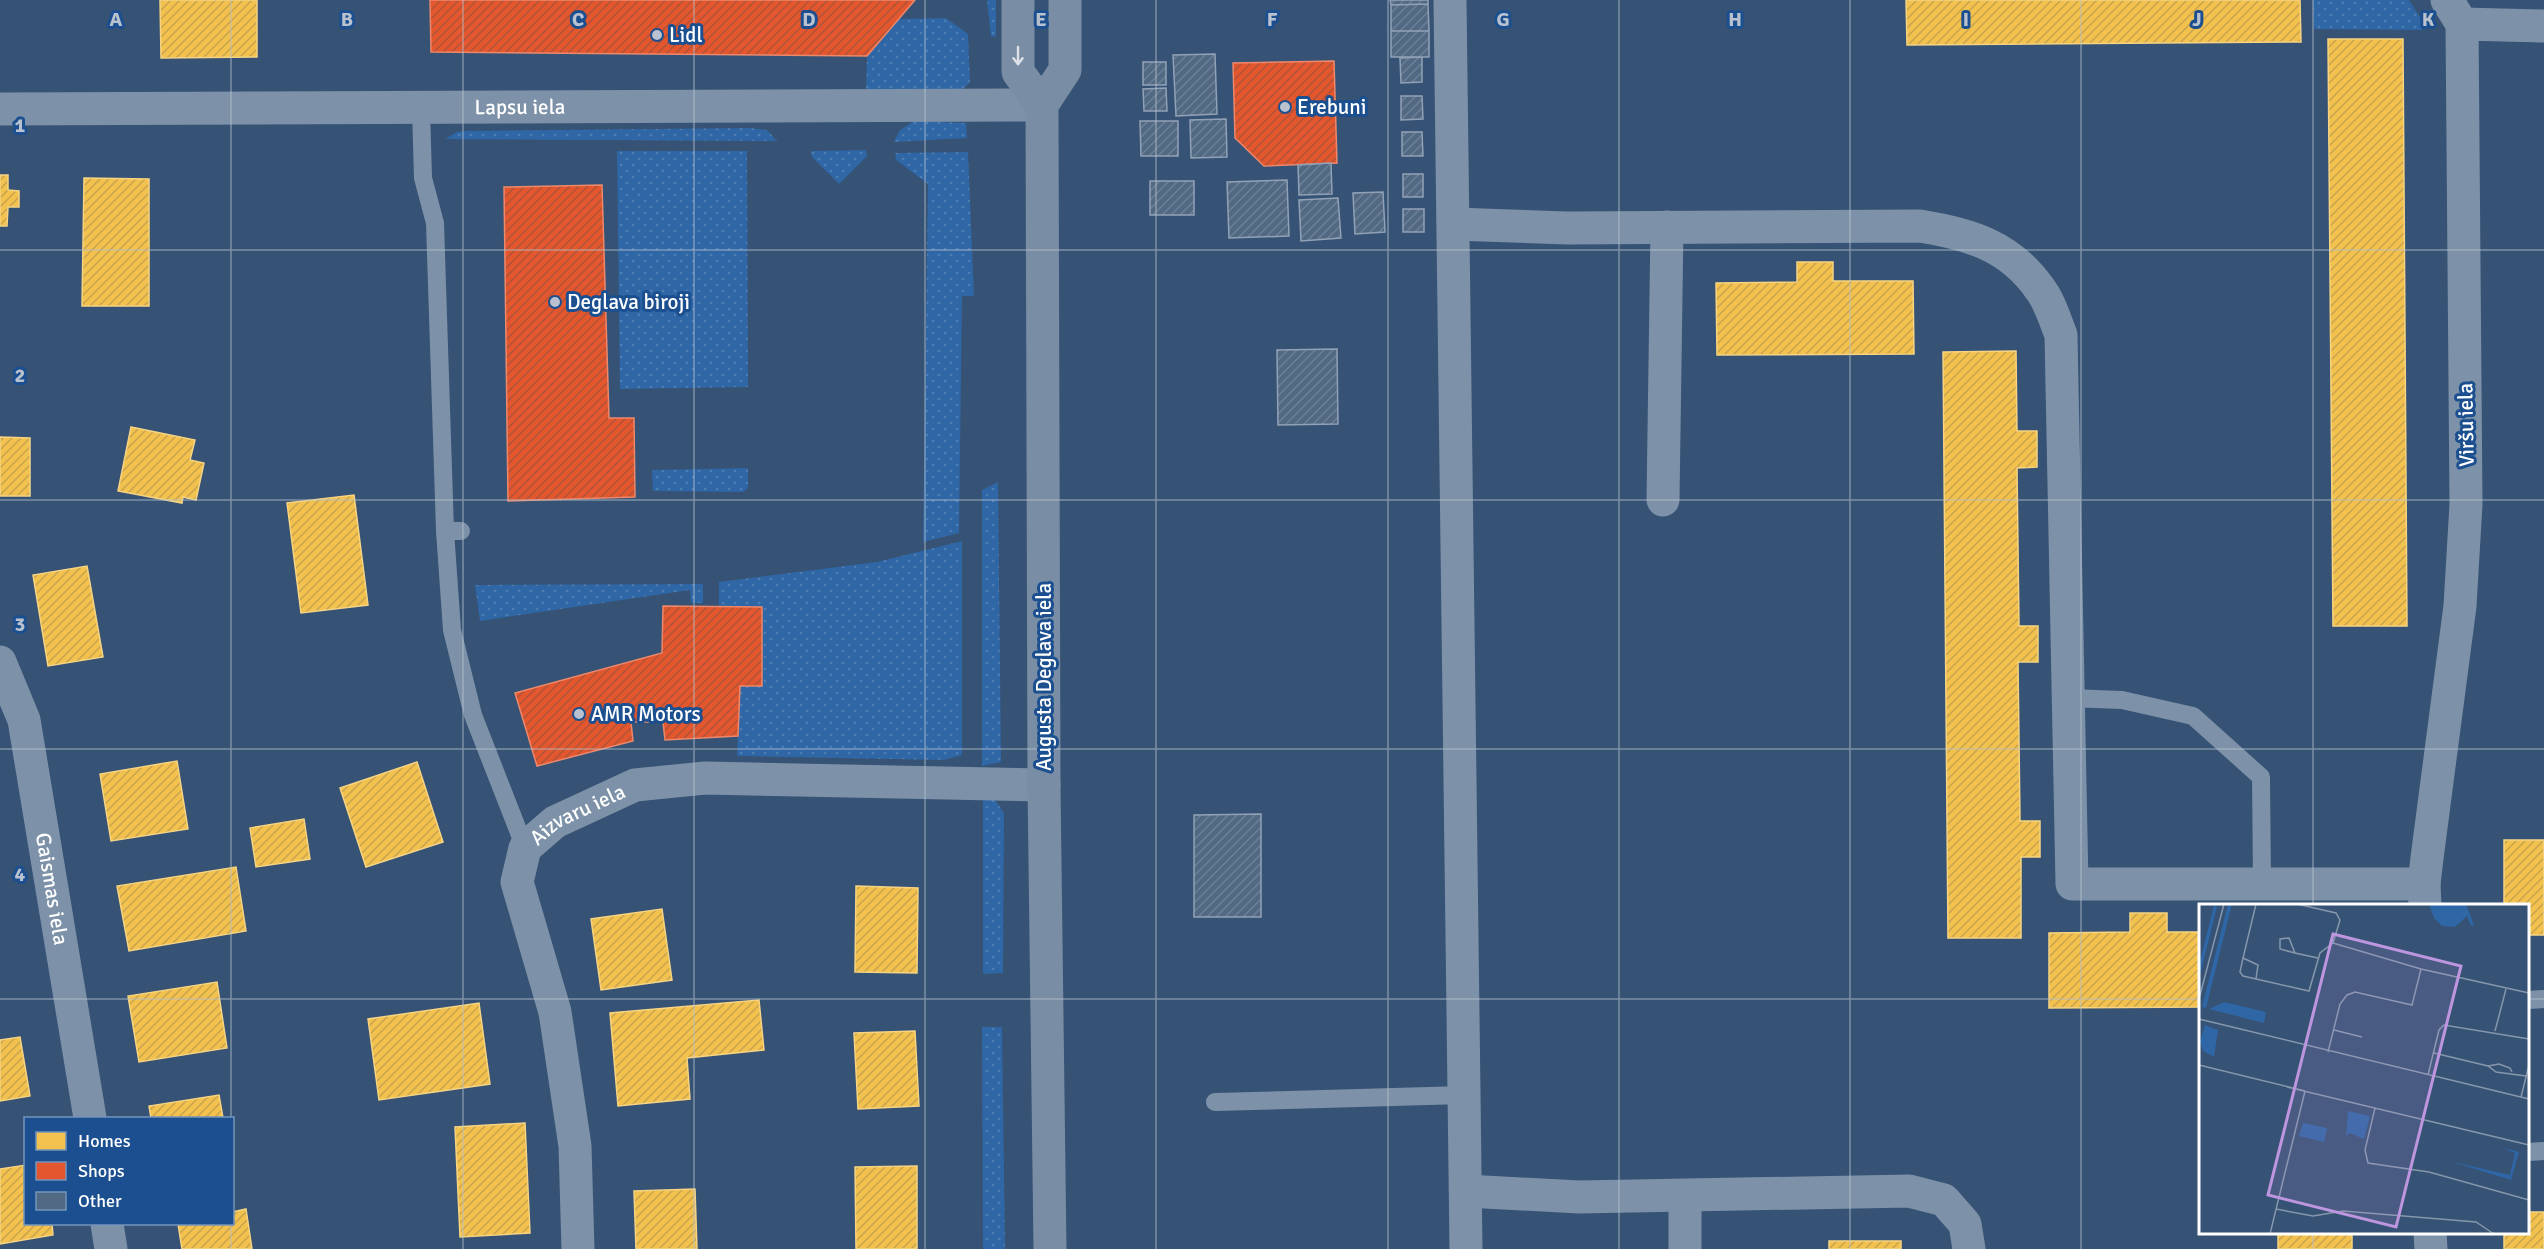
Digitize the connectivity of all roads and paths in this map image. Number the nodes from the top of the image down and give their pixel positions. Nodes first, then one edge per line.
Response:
1 (1018, 0) edge
2 (1065, 0) edge
3 (1450, 0) edge
4 (2454, 12) edge
5 (2544, 26) edge
6 (1042, 105) junction
7 (0, 109) edge
8 (421, 109) junction
9 (1454, 224) junction
10 (1667, 227) junction
11 (1663, 500) dead end
12 (0, 662) edge
13 (2069, 698) junction
14 (1044, 785) junction
15 (525, 848) junction
16 (2262, 883) junction
17 (2424, 895) edge
18 (2544, 999) edge
19 (2529, 1000) edge
20 (1464, 1095) junction
21 (1215, 1102) dead end
22 (90, 1117) edge
23 (2544, 1151) edge
24 (2529, 1152) edge
25 (1466, 1191) junction
26 (1685, 1196) junction
27 (107, 1225) edge
28 (2430, 1234) edge
29 (111, 1249) edge
30 (578, 1249) edge
31 (1050, 1249) edge
32 (1466, 1249) edge
33 (1685, 1249) edge
34 (1968, 1249) edge
35 (2431, 1249) edge

1 -> 6 main road
2 - 6 main road
3 - 9 street
4 - 5 street, Viršu iela
4 - 17 street, Viršu iela
6 - 8 street, Lapsu iela
6 - 14 main road, Augusta Deglava iela
7 - 8 street, Lapsu iela
8 - 15 lane
9 - 10 street
9 - 20 street
10 - 11 street
10 - 13 street
12 - 22 street, Gaismas iela
13 - 16 lane
13 - 16 street
14 - 15 street, Aizvaru iela
14 - 31 main road, Augusta Deglava iela
15 - 30 street, Aizvaru iela
16 - 17 street
18 - 19 lane
20 - 21 lane
20 - 25 street
23 - 24 lane
25 - 26 street
25 - 32 street
26 - 33 street
26 - 34 street
27 - 29 street
28 - 35 street

